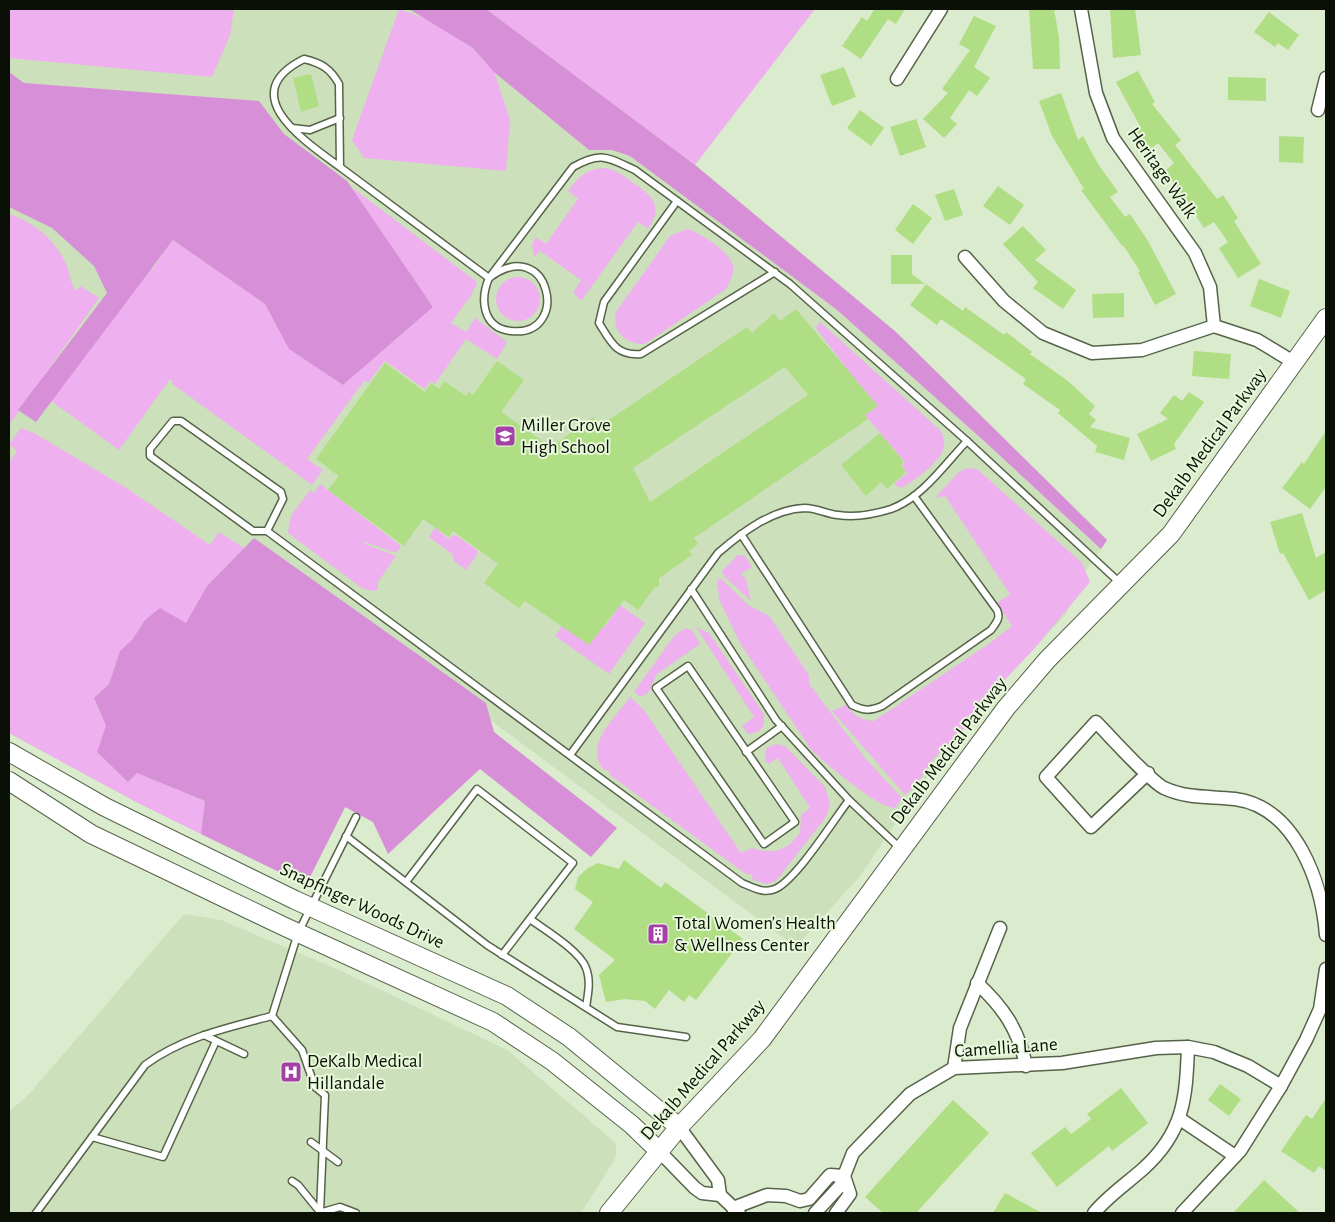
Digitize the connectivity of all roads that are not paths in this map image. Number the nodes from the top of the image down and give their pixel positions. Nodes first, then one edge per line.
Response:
1 (941, 9) edge
2 (1081, 9) edge
3 (1326, 78) edge
4 (897, 79) dead end
5 (1318, 110) dead end
6 (340, 118) junction
7 (292, 128) junction
8 (340, 167) junction
9 (677, 201) junction
10 (965, 257) dead end
11 (775, 272) junction
12 (489, 278) junction
13 (1326, 318) edge
14 (1214, 326) junction
15 (1295, 363) junction
16 (968, 441) junction
17 (914, 496) junction
18 (266, 531) junction
19 (741, 534) junction
20 (1122, 584) junction
21 (691, 589) junction
22 (782, 726) junction
23 (9, 752) edge
24 (746, 752) junction
25 (570, 755) junction
26 (1148, 773) junction
27 (9, 781) edge
28 (849, 800) junction
29 (356, 817) dead end
30 (346, 836) junction
31 (902, 850) junction
32 (406, 882) junction
33 (311, 907) junction
34 (530, 919) junction
35 (1326, 926) edge
36 (1000, 928) dead end
37 (298, 934) junction
38 (502, 955) junction
39 (1326, 970) edge
40 (977, 983) junction
41 (586, 1007) junction
42 (1323, 1010) edge
43 (272, 1016) junction
44 (204, 1035) junction
45 (686, 1037) dead end
46 (216, 1041) junction
47 (1188, 1047) junction
48 (244, 1054) dead end
49 (1026, 1066) junction
50 (954, 1068) junction
51 (1280, 1086) junction
52 (1180, 1119) junction
53 (678, 1127) junction
54 (92, 1136) junction
55 (311, 1142) dead end
56 (322, 1149) junction
57 (659, 1151) junction
58 (1236, 1156) junction
59 (338, 1162) dead end
60 (844, 1176) junction
61 (292, 1181) dead end
62 (720, 1195) junction
63 (809, 1199) junction
64 (736, 1210) edge
65 (820, 1212) edge
66 (36, 1213) edge
67 (320, 1213) edge
68 (356, 1213) edge
69 (609, 1213) edge
70 (836, 1213) edge
71 (1094, 1213) edge
72 (1182, 1213) edge

1 - 4 street
2 - 14 street, Heritage Walk
3 - 5 street
6 - 7 lane
6 - 7 lane
6 - 8 lane
7 - 8 lane
8 - 12 lane
9 - 11 lane
9 - 11 lane
9 - 12 lane
10 - 14 street
11 - 16 lane
12 - 12 lane
13 - 15 main road, Dekalb Medical Parkway
14 - 15 street
15 - 20 main road, Dekalb Medical Parkway
16 - 17 lane
16 - 20 lane
17 - 19 lane
17 - 19 lane
18 - 18 lane
18 - 25 lane
19 - 21 lane
20 - 31 main road, Dekalb Medical Parkway
21 - 22 lane
21 - 25 lane
22 - 24 lane
22 - 28 lane
23 - 33 main road, Snapfinger Woods Drive
24 - 24 lane
25 - 28 lane
26 - 26 street
26 - 35 street
27 - 37 main road
28 - 31 lane
29 - 30 lane
30 - 32 lane
30 - 33 lane
31 - 53 main road, Dekalb Medical Parkway
32 - 34 lane
32 - 38 lane
33 - 37 lane
33 - 53 main road, Snapfinger Woods Drive
34 - 38 lane
34 - 41 lane
36 - 40 street
37 - 43 lane
37 - 57 main road
38 - 41 lane
39 - 42 street
40 - 49 street
40 - 50 street
41 - 45 lane
42 - 51 street
43 - 44 lane
43 - 56 lane
44 - 46 lane
44 - 54 lane
46 - 48 lane
46 - 54 lane
47 - 49 street, Camellia Lane
47 - 51 street, Camellia Lane
47 - 52 street
49 - 50 street, Camellia Lane
50 - 60 street, Camellia Lane
51 - 58 street
52 - 58 street
52 - 71 street
53 - 57 main road, Dekalb Medical Parkway
53 - 62 street
54 - 66 lane
55 - 56 lane
56 - 59 lane
56 - 67 lane
57 - 62 street
57 - 69 main road, Dekalb Medical Parkway
58 - 72 street
60 - 63 street
60 - 65 street, Camellia Lane
60 - 70 street, Camellia Lane
61 - 67 lane
62 - 64 street
63 - 64 street
63 - 65 street
67 - 68 lane

